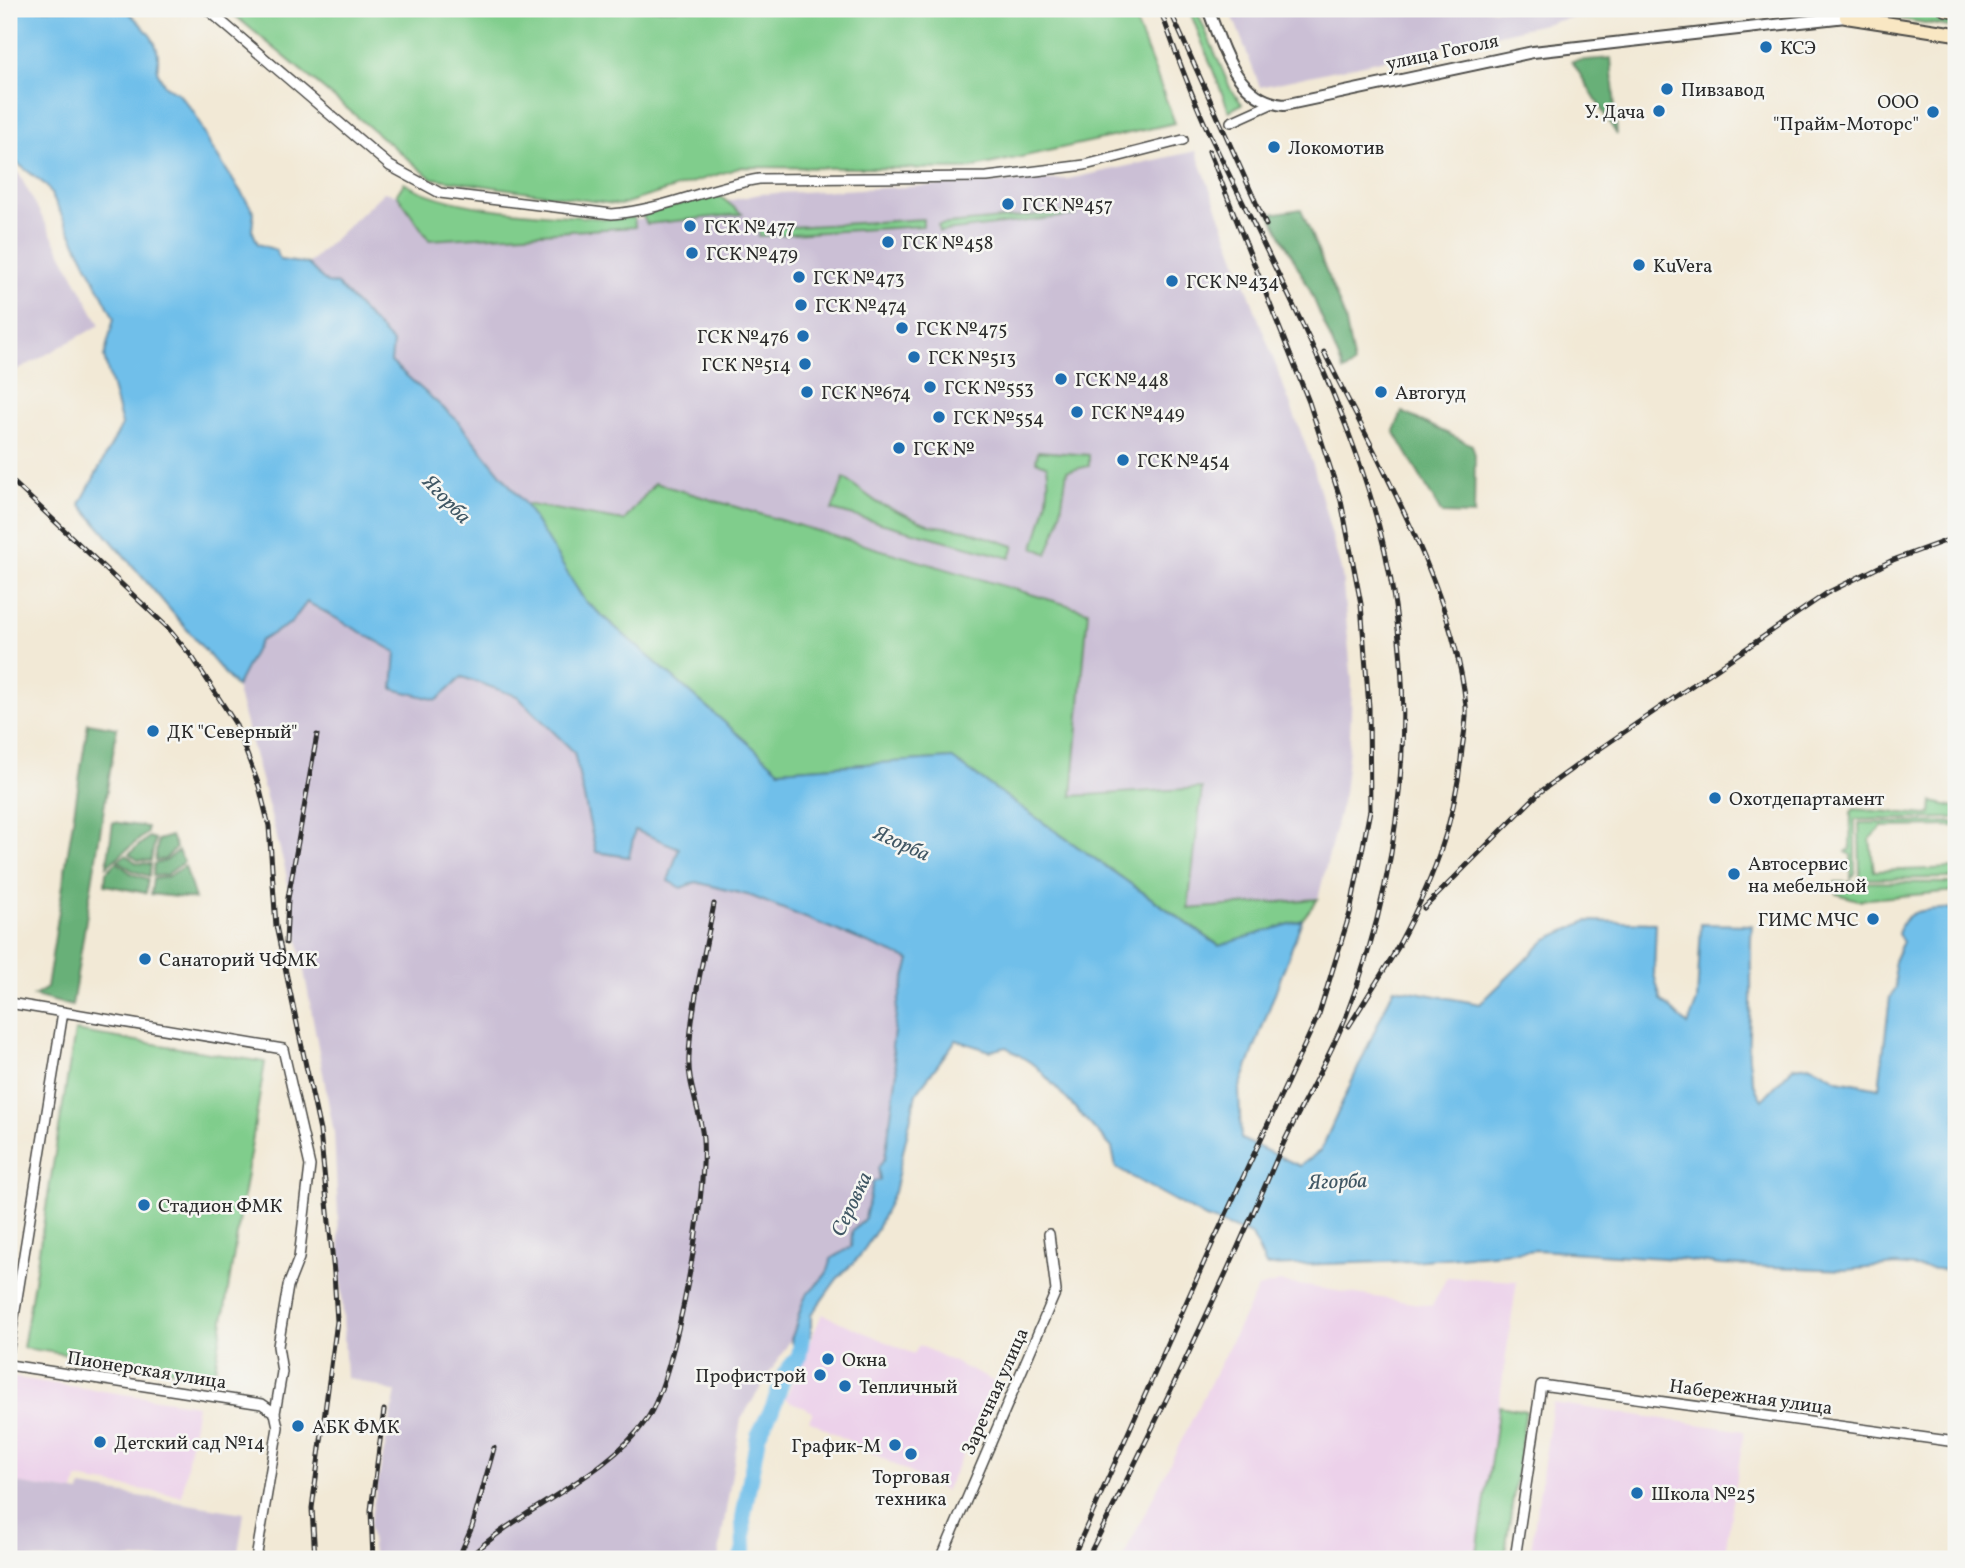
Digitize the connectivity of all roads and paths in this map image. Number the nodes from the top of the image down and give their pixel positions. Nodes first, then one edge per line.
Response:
1 (207, 9) edge
2 (1208, 9) edge
3 (1945, 9) edge
4 (1956, 11) edge
5 (1846, 13) edge
6 (1956, 34) edge
7 (1271, 104) junction
8 (1231, 122) dead end
9 (1183, 140) dead end
10 (9, 1003) edge
11 (63, 1012) junction
12 (1049, 1234) dead end
13 (9, 1348) edge
14 (9, 1365) edge
15 (275, 1413) junction
16 (1956, 1442) edge
17 (256, 1559) edge
18 (942, 1559) edge
19 (1516, 1559) edge

1 - 9 street
2 - 7 street
3 - 4 main road
5 - 6 main road, улица Гоголя
5 - 7 street, улица Гоголя
7 - 8 street, улица Гоголя
10 - 11 street
11 - 13 street
11 - 15 street
12 - 18 street, Заречная улица
14 - 15 street, Пионерская улица
15 - 17 street
16 - 19 street, Набережная улица

